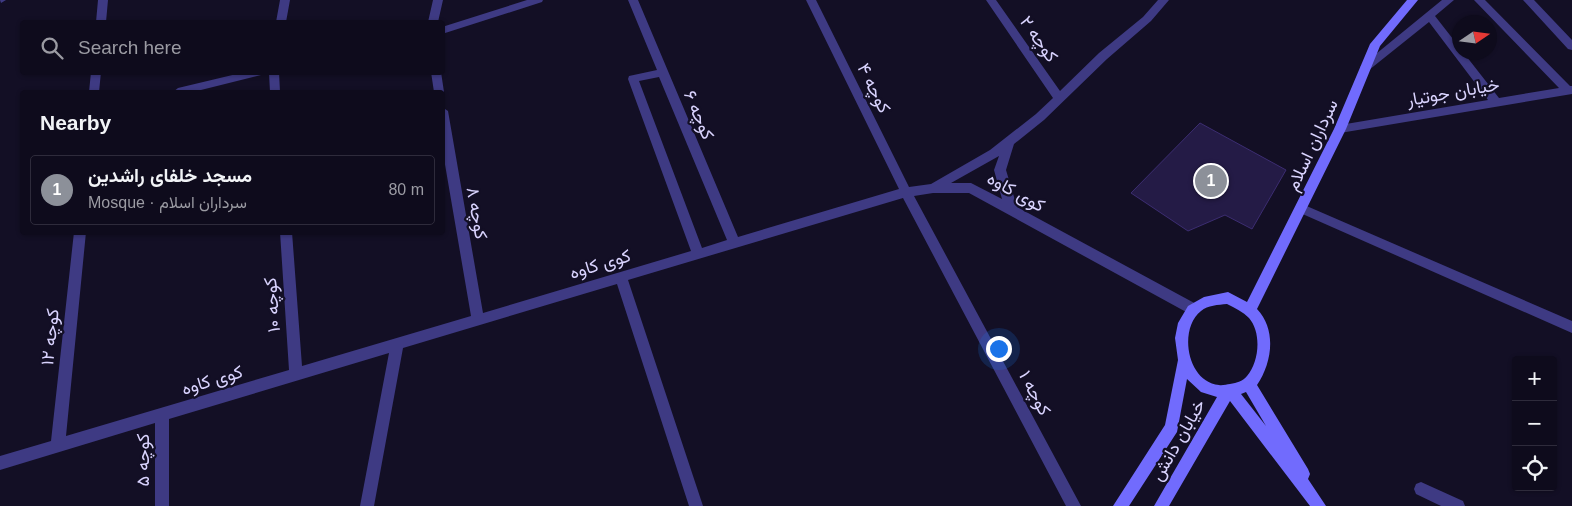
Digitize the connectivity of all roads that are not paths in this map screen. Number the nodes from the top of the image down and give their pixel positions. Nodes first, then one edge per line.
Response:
1 (103, 0) edge
2 (284, 0) edge
3 (438, 0) edge
4 (538, 0) edge
5 (633, 0) edge
6 (811, 0) edge
7 (990, 0) edge
8 (1413, 0) edge
9 (1449, 0) edge
10 (1479, 0) edge
11 (1528, 0) edge
12 (1162, 1) edge
13 (1429, 15) junction
14 (101, 20) edge
15 (281, 20) edge
16 (433, 20) edge
17 (445, 29) edge
18 (1572, 46) edge
19 (1365, 67) junction
20 (663, 72) junction
21 (96, 75) edge
22 (251, 75) edge
23 (274, 75) edge
24 (436, 75) edge
25 (94, 90) edge
26 (187, 90) edge
27 (276, 90) edge
28 (439, 90) edge
29 (1570, 90) edge
30 (1059, 99) junction
31 (1496, 103) junction
32 (445, 128) edge
33 (1340, 129) junction
34 (1009, 141) junction
35 (933, 188) junction
36 (906, 192) junction
37 (1302, 209) junction
38 (1012, 212) junction
39 (80, 235) edge
40 (286, 235) edge
41 (734, 244) junction
42 (698, 254) junction
43 (621, 277) junction
44 (1193, 309) junction
45 (1250, 310) junction
46 (478, 320) junction
47 (1572, 327) edge
48 (397, 344) junction
49 (1183, 364) junction
50 (296, 374) junction
51 (1249, 384) junction
52 (1230, 392) junction
53 (162, 414) junction
54 (58, 445) junction
55 (0, 463) edge
56 (1421, 489) dead end
57 (162, 506) edge
58 (367, 506) edge
59 (696, 506) edge
60 (1074, 506) edge
61 (1120, 506) edge
62 (1161, 506) edge
63 (1321, 506) edge
64 (1458, 506) edge

1 - 14 street
2 - 15 street
3 - 16 street
4 - 17 street
5 - 20 street, کوچه ۶
6 - 36 street, کوچه ۴
7 - 30 street, کوچه ۲
8 - 19 street, سرداران اسلام
9 - 13 street
10 - 29 street
11 - 18 street
12 - 30 street
13 - 19 street
13 - 31 street
19 - 33 street, سرداران اسلام
20 - 41 street, کوچه ۶
20 - 42 street
21 - 25 street
22 - 26 street
23 - 27 street
24 - 28 street
29 - 31 street, خیابان جوتیار
30 - 34 street
31 - 33 street, خیابان جوتیار
32 - 46 street, کوچه ۸
33 - 37 street, سرداران اسلام
34 - 35 street
34 - 38 street
35 - 36 street, کوی کاوه
35 - 38 street, کوی کاوه
36 - 41 street, کوی کاوه
36 - 60 street, کوچه ۱
37 - 45 street, سرداران اسلام
37 - 47 street
38 - 44 street, کوی کاوه
39 - 54 street, کوچه ۱۲
40 - 50 street, کوچه ۱۰
41 - 42 street, کوی کاوه
42 - 43 street, کوی کاوه
43 - 46 street, کوی کاوه
43 - 59 street
44 - 45 street
44 - 49 street
45 - 51 street
46 - 48 street, کوی کاوه
48 - 50 street, کوی کاوه
48 - 58 street
49 - 52 street
49 - 61 street, خیابان دانش
50 - 53 street, کوی کاوه
51 - 52 street
51 - 63 street
52 - 62 street, خیابان دانش
52 - 63 street
53 - 54 street, کوی کاوه
53 - 57 street, کوچه ۵
54 - 55 street, کوی کاوه
56 - 64 street

